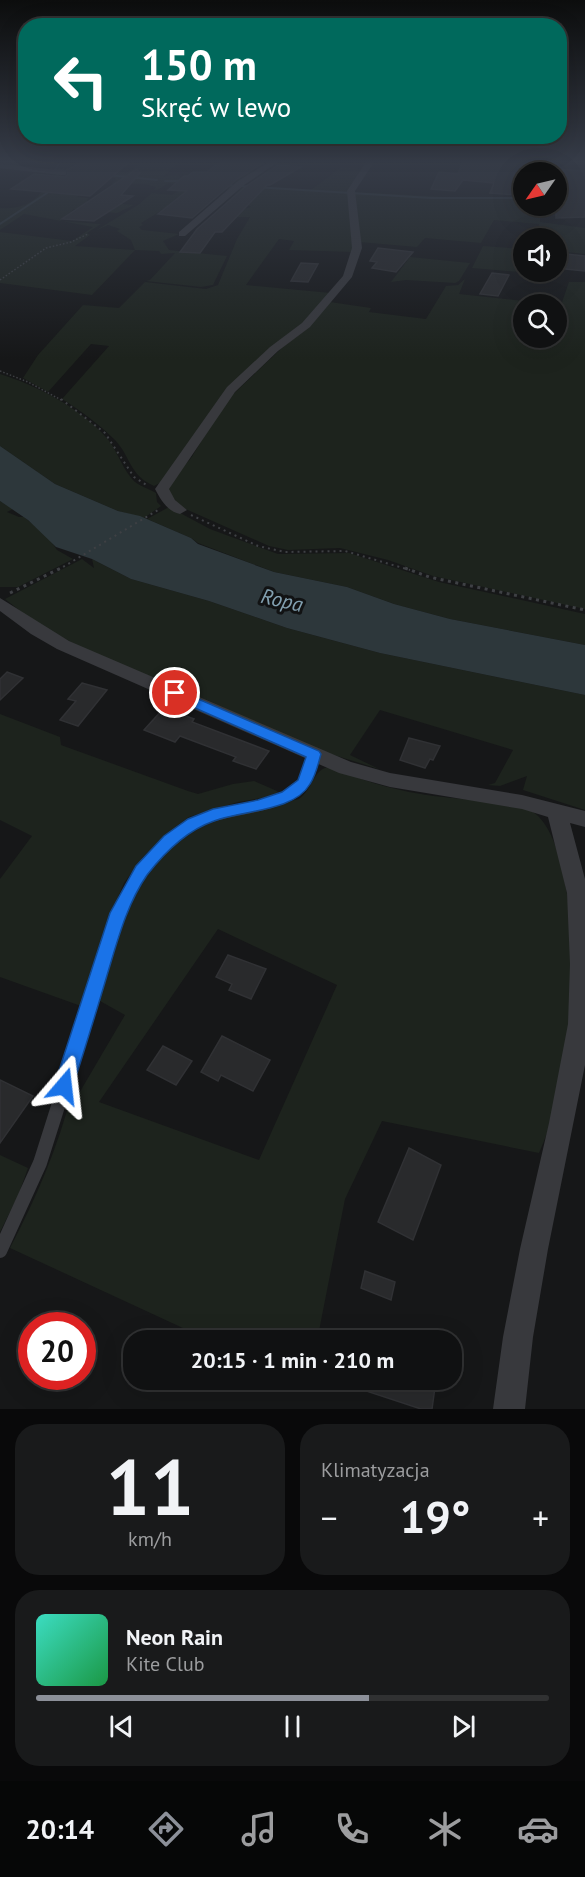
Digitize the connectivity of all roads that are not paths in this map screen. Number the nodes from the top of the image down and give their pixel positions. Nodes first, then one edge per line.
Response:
1 (189, 228) edge
2 (355, 228) edge
3 (182, 234) dead end
4 (175, 506) road end
5 (0, 603) edge
6 (314, 754) junction
7 (557, 811) junction
8 (585, 819) edge
9 (0, 1251) edge
10 (509, 1409) edge

1 - 3 street
2 - 4 street
5 - 6 street
6 - 7 street
6 - 9 lane
7 - 8 street
7 - 10 street

